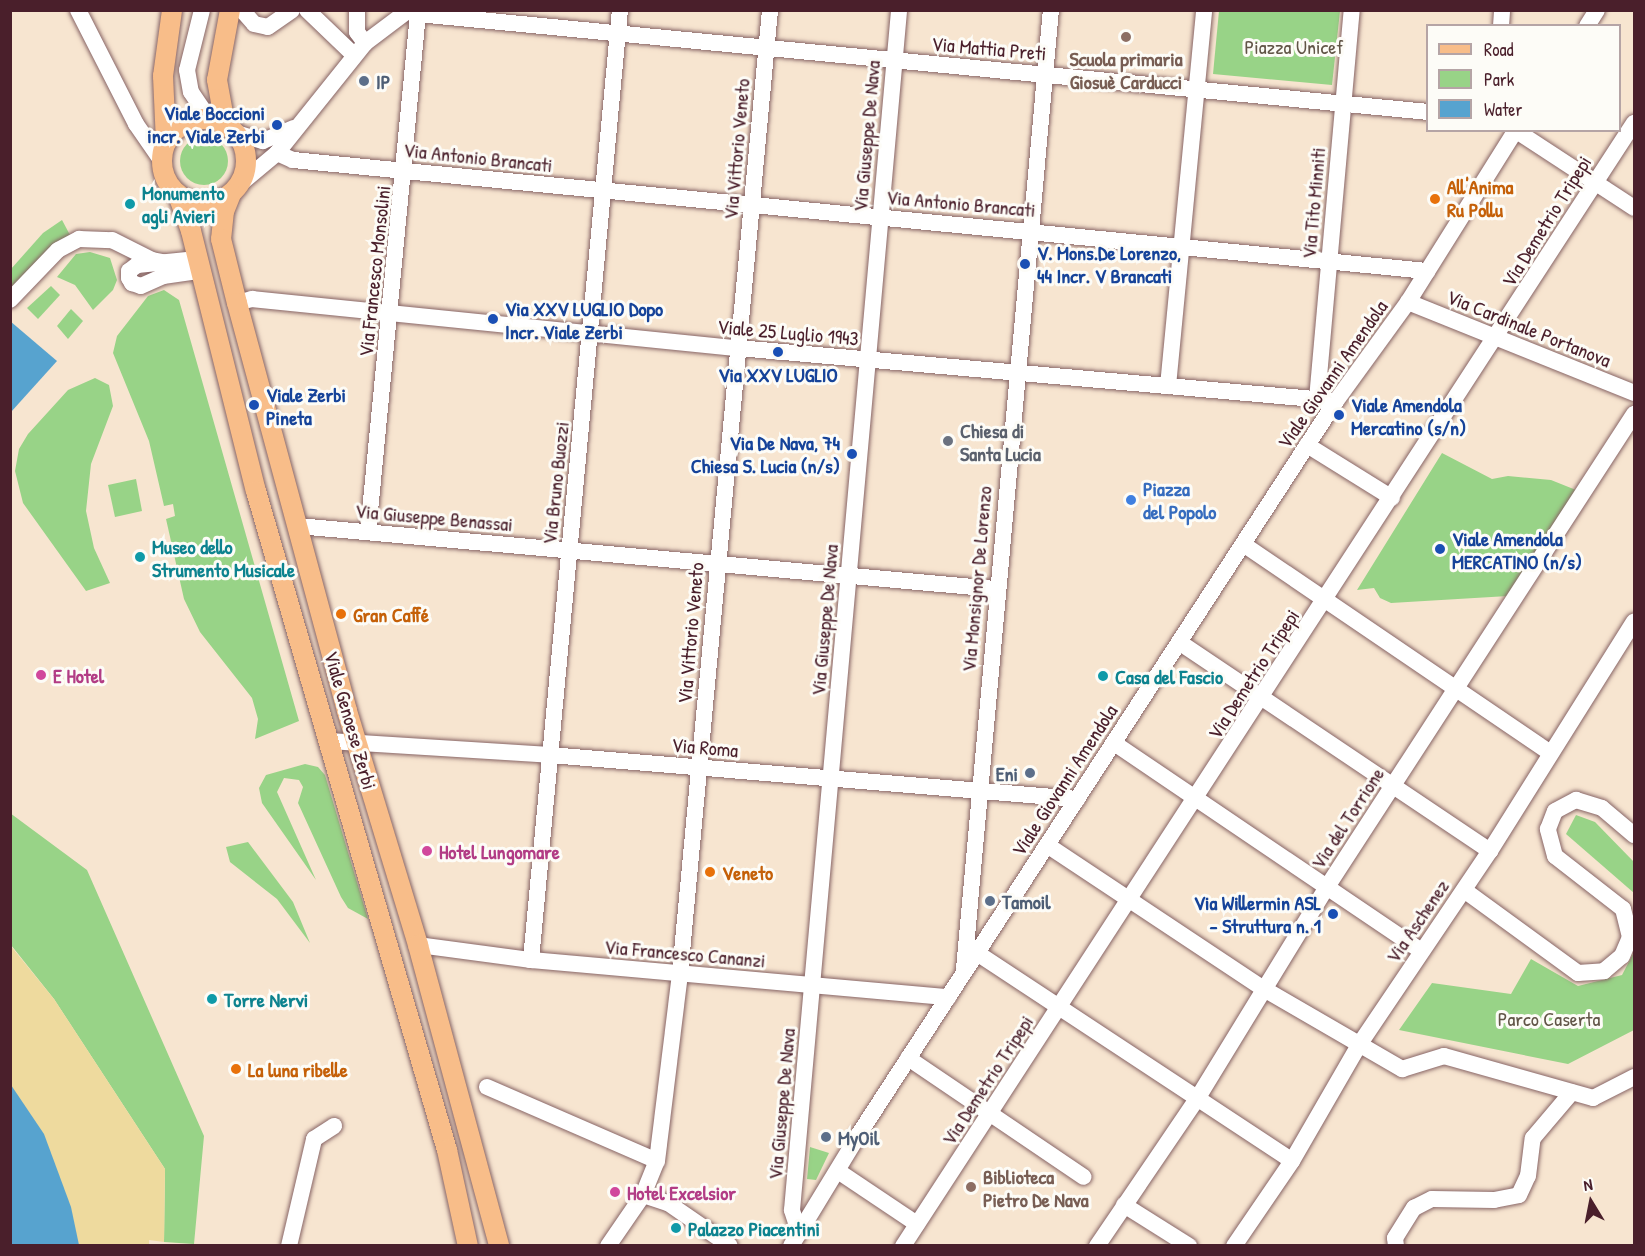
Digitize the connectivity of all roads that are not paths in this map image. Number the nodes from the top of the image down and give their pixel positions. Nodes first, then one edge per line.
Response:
1 (78, 10) edge
2 (172, 10) edge
3 (202, 10) edge
4 (230, 10) edge
5 (242, 10) edge
6 (292, 10) edge
7 (307, 10) edge
8 (357, 10) edge
9 (389, 10) edge
10 (620, 10) edge
11 (770, 10) edge
12 (899, 10) edge
13 (1051, 10) edge
14 (1204, 10) edge
15 (1352, 10) edge
16 (1597, 10) edge
17 (413, 12) edge
18 (1588, 24) edge
19 (619, 31) junction
20 (364, 44) junction
21 (766, 48) junction
22 (894, 60) junction
23 (1044, 73) junction
24 (1196, 89) junction
25 (1343, 105) junction
26 (1426, 112) edge
27 (1635, 123) edge
28 (299, 125) junction
29 (223, 126) junction
30 (1515, 132) edge
31 (1518, 132) edge
32 (163, 151) junction
33 (277, 153) junction
34 (405, 170) junction
35 (1596, 182) junction
36 (235, 190) junction
37 (603, 191) junction
38 (178, 195) junction
39 (752, 204) junction
40 (1635, 208) edge
41 (880, 216) junction
42 (1028, 230) junction
43 (1180, 244) junction
44 (1329, 261) junction
45 (168, 263) junction
46 (199, 265) junction
47 (1428, 271) junction
48 (10, 300) edge
49 (1408, 302) junction
50 (237, 303) junction
51 (391, 315) junction
52 (590, 334) junction
53 (1498, 336) junction
54 (738, 348) junction
55 (865, 360) junction
56 (1016, 374) junction
57 (1168, 386) junction
58 (1635, 393) edge
59 (1317, 399) junction
60 (1336, 401) junction
61 (1635, 414) edge
62 (1307, 446) junction
63 (1392, 498) junction
64 (298, 526) junction
65 (369, 532) junction
66 (1243, 544) junction
67 (569, 551) junction
68 (718, 565) junction
69 (849, 578) junction
70 (996, 589) junction
71 (1325, 601) junction
72 (1635, 621) edge
73 (1179, 642) junction
74 (1456, 689) junction
75 (1262, 698) junction
76 (356, 742) junction
77 (1114, 743) junction
78 (330, 744) junction
79 (1551, 753) junction
80 (550, 755) junction
81 (699, 767) junction
82 (832, 778) junction
83 (1392, 786) junction
84 (978, 790) junction
85 (1197, 796) junction
86 (1077, 799) junction
87 (1635, 835) edge
88 (1047, 845) junction
89 (1490, 851) junction
90 (1327, 887) junction
91 (1464, 890) junction
92 (1129, 900) junction
93 (418, 945) junction
94 (1421, 951) junction
95 (977, 953) junction
96 (531, 960) junction
97 (680, 973) junction
98 (964, 973) junction
99 (813, 985) junction
100 (1264, 989) junction
101 (948, 997) junction
102 (1060, 1006) junction
103 (1359, 1045) junction
104 (908, 1058) junction
105 (1635, 1077) edge
106 (487, 1087) dead end
107 (1572, 1092) junction
108 (1197, 1099) junction
109 (990, 1114) junction
110 (334, 1126) dead end
111 (657, 1161) junction
112 (1292, 1161) junction
113 (838, 1171) junction
114 (1084, 1177) dead end
115 (643, 1195) junction
116 (1124, 1205) junction
117 (917, 1224) junction
118 (795, 1239) edge
119 (289, 1245) edge
120 (468, 1245) edge
121 (499, 1245) edge
122 (608, 1245) edge
123 (730, 1245) edge
124 (903, 1245) edge
125 (1097, 1245) edge
126 (1189, 1245) edge
127 (1234, 1245) edge
128 (1396, 1245) edge

1 - 32 street
2 - 32 main road, Viale Genoese Zerbi
3 - 29 street
4 - 29 main road, Viale Genoese Zerbi
5 - 6 street
7 - 20 street
8 - 20 street
9 - 20 street
10 - 19 street, Via Bruno Buozzi
11 - 21 street, Via Vittorio Veneto
12 - 22 street, Via Giuseppe De Nava
13 - 23 street, Via Monsignor De Lorenzo
14 - 24 street
15 - 25 street, Via Tito Minniti
16 - 18 street
17 - 19 street, Via Mattia Preti
17 - 20 street
17 - 34 street, Via Francesco Monsolini
19 - 21 street, Via Mattia Preti
19 - 37 street, Via Bruno Buozzi
20 - 28 street
21 - 22 street, Via Mattia Preti
21 - 39 street, Via Vittorio Veneto
22 - 23 street, Via Mattia Preti
22 - 41 street, Via Giuseppe De Nava
23 - 24 street, Via Mattia Preti
23 - 42 street, Via Monsignor De Lorenzo
24 - 25 street, Via Mattia Preti
24 - 43 street
25 - 26 street, Via Mattia Preti
25 - 44 street, Via Tito Minniti
27 - 35 street, Via Demetrio Tripepi
28 - 29 street
28 - 33 street
29 - 32 main road
29 - 36 main road, Viale Genoese Zerbi
30 - 47 street, Viale Giovanni Amendola
31 - 35 street
32 - 38 main road, Viale Genoese Zerbi
33 - 34 street, Via Antonio Brancati
33 - 36 street
34 - 37 street, Via Antonio Brancati
34 - 51 street, Via Francesco Monsolini
35 - 40 street
35 - 53 street, Via Demetrio Tripepi
36 - 38 main road
36 - 50 main road, Viale Genoese Zerbi
37 - 39 street, Via Antonio Brancati
37 - 52 street, Via Bruno Buozzi
38 - 46 main road, Viale Genoese Zerbi
39 - 41 street, Via Antonio Brancati
39 - 54 street, Via Vittorio Veneto
41 - 42 street, Via Antonio Brancati
41 - 55 street, Via Giuseppe De Nava
42 - 43 street, Via Antonio Brancati
42 - 56 street, Via Monsignor De Lorenzo
43 - 44 street, Via Antonio Brancati
43 - 57 street
44 - 47 street, Via Antonio Brancati
44 - 59 street, Via Tito Minniti
45 - 46 street
45 - 46 street
45 - 48 street
46 - 78 main road, Viale Genoese Zerbi
47 - 49 street, Viale Giovanni Amendola
49 - 53 street, Via Cardinale Portanova
49 - 60 street, Viale Giovanni Amendola
50 - 51 street, Viale 25 Luglio 1943
50 - 64 main road, Viale Genoese Zerbi
51 - 52 street, Viale 25 Luglio 1943
51 - 65 street, Via Francesco Monsolini
52 - 54 street, Viale 25 Luglio 1943
52 - 67 street, Via Bruno Buozzi
53 - 58 street, Via Cardinale Portanova
53 - 63 street, Via Demetrio Tripepi
54 - 55 street, Viale 25 Luglio 1943
54 - 68 street, Via Vittorio Veneto
55 - 56 street, Viale 25 Luglio 1943
55 - 69 street, Via Giuseppe De Nava
56 - 57 street, Viale 25 Luglio 1943
56 - 70 street, Via Monsignor De Lorenzo
57 - 59 street, Viale 25 Luglio 1943
59 - 60 street, Viale 25 Luglio 1943
60 - 62 street, Viale Giovanni Amendola
61 - 74 street, Via del Torrione
62 - 63 street
62 - 66 street, Viale Giovanni Amendola
63 - 71 street, Via Demetrio Tripepi
64 - 65 street, Via Giuseppe Benassai
64 - 76 main road, Viale Genoese Zerbi
65 - 67 street, Via Giuseppe Benassai
66 - 71 street
66 - 73 street, Viale Giovanni Amendola
67 - 68 street, Via Giuseppe Benassai
67 - 80 street, Via Bruno Buozzi
68 - 69 street, Via Giuseppe Benassai
68 - 81 street, Via Vittorio Veneto
69 - 70 street, Via Giuseppe Benassai
69 - 82 street, Via Giuseppe De Nava
70 - 84 street, Via Monsignor De Lorenzo
71 - 74 street
71 - 75 street, Via Demetrio Tripepi
72 - 79 street, Via Aschenez
73 - 75 street
73 - 77 street, Viale Giovanni Amendola
74 - 79 street
74 - 83 street, Via del Torrione
75 - 83 street
75 - 85 street, Via Demetrio Tripepi
76 - 78 street, Via Roma
76 - 80 street, Via Roma
76 - 93 main road, Viale Genoese Zerbi
77 - 85 street
77 - 86 street, Viale Giovanni Amendola
78 - 120 main road, Viale Genoese Zerbi
79 - 89 street, Via Aschenez
80 - 81 street, Via Roma
80 - 96 street, Via Bruno Buozzi
81 - 82 street, Via Roma
81 - 97 street, Via Vittorio Veneto
82 - 84 street, Via Roma
82 - 99 street, Via Giuseppe De Nava
83 - 89 street
83 - 90 street, Via del Torrione
84 - 86 street, Via Roma
84 - 98 street, Via Monsignor De Lorenzo
85 - 90 street
85 - 92 street, Via Demetrio Tripepi
86 - 88 street, Viale Giovanni Amendola
87 - 91 street
88 - 92 street
88 - 95 street, Viale Giovanni Amendola
89 - 91 street, Via Aschenez
90 - 94 street
90 - 100 street, Via del Torrione
91 - 94 street, Via Aschenez
92 - 100 street
92 - 102 street, Via Demetrio Tripepi
93 - 96 street, Via Francesco Cananzi
93 - 121 main road, Viale Genoese Zerbi
94 - 103 street, Via Aschenez
95 - 98 street, Viale Giovanni Amendola
95 - 102 street
96 - 97 street, Via Francesco Cananzi
97 - 99 street, Via Francesco Cananzi
97 - 111 street, Via Vittorio Veneto
98 - 101 street, Viale Giovanni Amendola
99 - 101 street, Via Francesco Cananzi
99 - 118 street, Via Giuseppe De Nava
100 - 103 street
100 - 108 street, Via del Torrione
101 - 104 street, Viale Giovanni Amendola
102 - 108 street
102 - 109 street, Via Demetrio Tripepi
103 - 107 street
103 - 112 street, Via Aschenez
104 - 109 street
104 - 113 street, Viale Giovanni Amendola
105 - 107 street
106 - 111 street
107 - 128 street
108 - 112 street
108 - 116 street, Via del Torrione
109 - 114 street
109 - 117 street, Via Demetrio Tripepi
110 - 119 street
111 - 115 street, Via Vittorio Veneto
112 - 127 street, Via Aschenez
113 - 117 street
113 - 118 street, Viale Giovanni Amendola
115 - 122 street, Via Vittorio Veneto
115 - 123 street
116 - 125 street, Via del Torrione
116 - 126 street
117 - 124 street, Via Demetrio Tripepi

